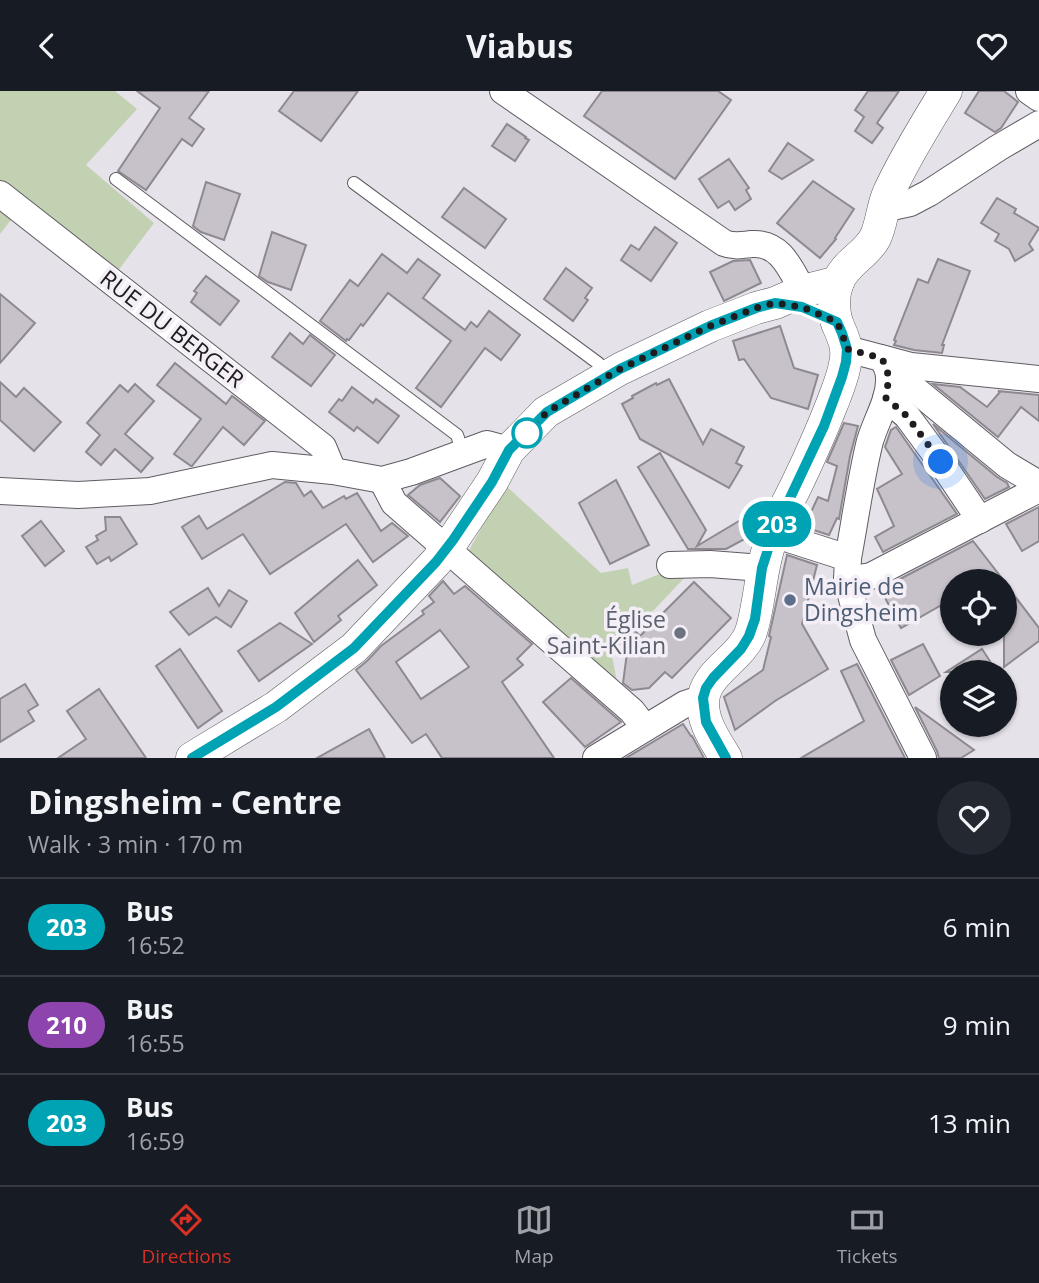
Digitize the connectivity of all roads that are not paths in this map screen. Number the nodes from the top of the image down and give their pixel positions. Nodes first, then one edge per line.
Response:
1 (503, 91) edge
2 (946, 91) edge
3 (1029, 91) edge
4 (1039, 98) edge
5 (1039, 124) edge
6 (116, 179) dead end
7 (354, 183) dead end
8 (0, 194) edge
9 (883, 209) junction
10 (838, 282) junction
11 (789, 297) junction
12 (842, 336) junction
13 (608, 375) junction
14 (886, 378) junction
15 (1039, 379) edge
16 (509, 450) junction
17 (463, 453) junction
18 (333, 471) junction
19 (382, 480) junction
20 (1039, 486) edge
21 (0, 491) edge
22 (980, 520) junction
23 (773, 534) junction
24 (446, 550) junction
25 (670, 565) dead end
26 (762, 568) junction
27 (848, 569) junction
28 (703, 698) junction
29 (645, 728) junction
30 (197, 757) edge
31 (596, 758) edge
32 (726, 758) edge
33 (923, 758) edge

1 - 11 street
2 - 9 street
3 - 4 street
5 - 9 street
6 - 17 lane
7 - 13 lane
8 - 18 street, RUE DU BERGER
9 - 10 street
10 - 11 street
10 - 12 street
11 - 12 street
11 - 13 street
12 - 14 street
12 - 23 street
13 - 16 street
14 - 15 street
14 - 20 street
14 - 22 street
14 - 27 street
16 - 17 street
16 - 24 street
17 - 19 street
18 - 19 street
18 - 21 street
19 - 24 street
20 - 22 street
22 - 27 street
23 - 26 street
23 - 27 street
24 - 29 street
24 - 30 street
25 - 26 street
26 - 28 street
27 - 33 street
28 - 29 street
28 - 32 street
29 - 31 street

